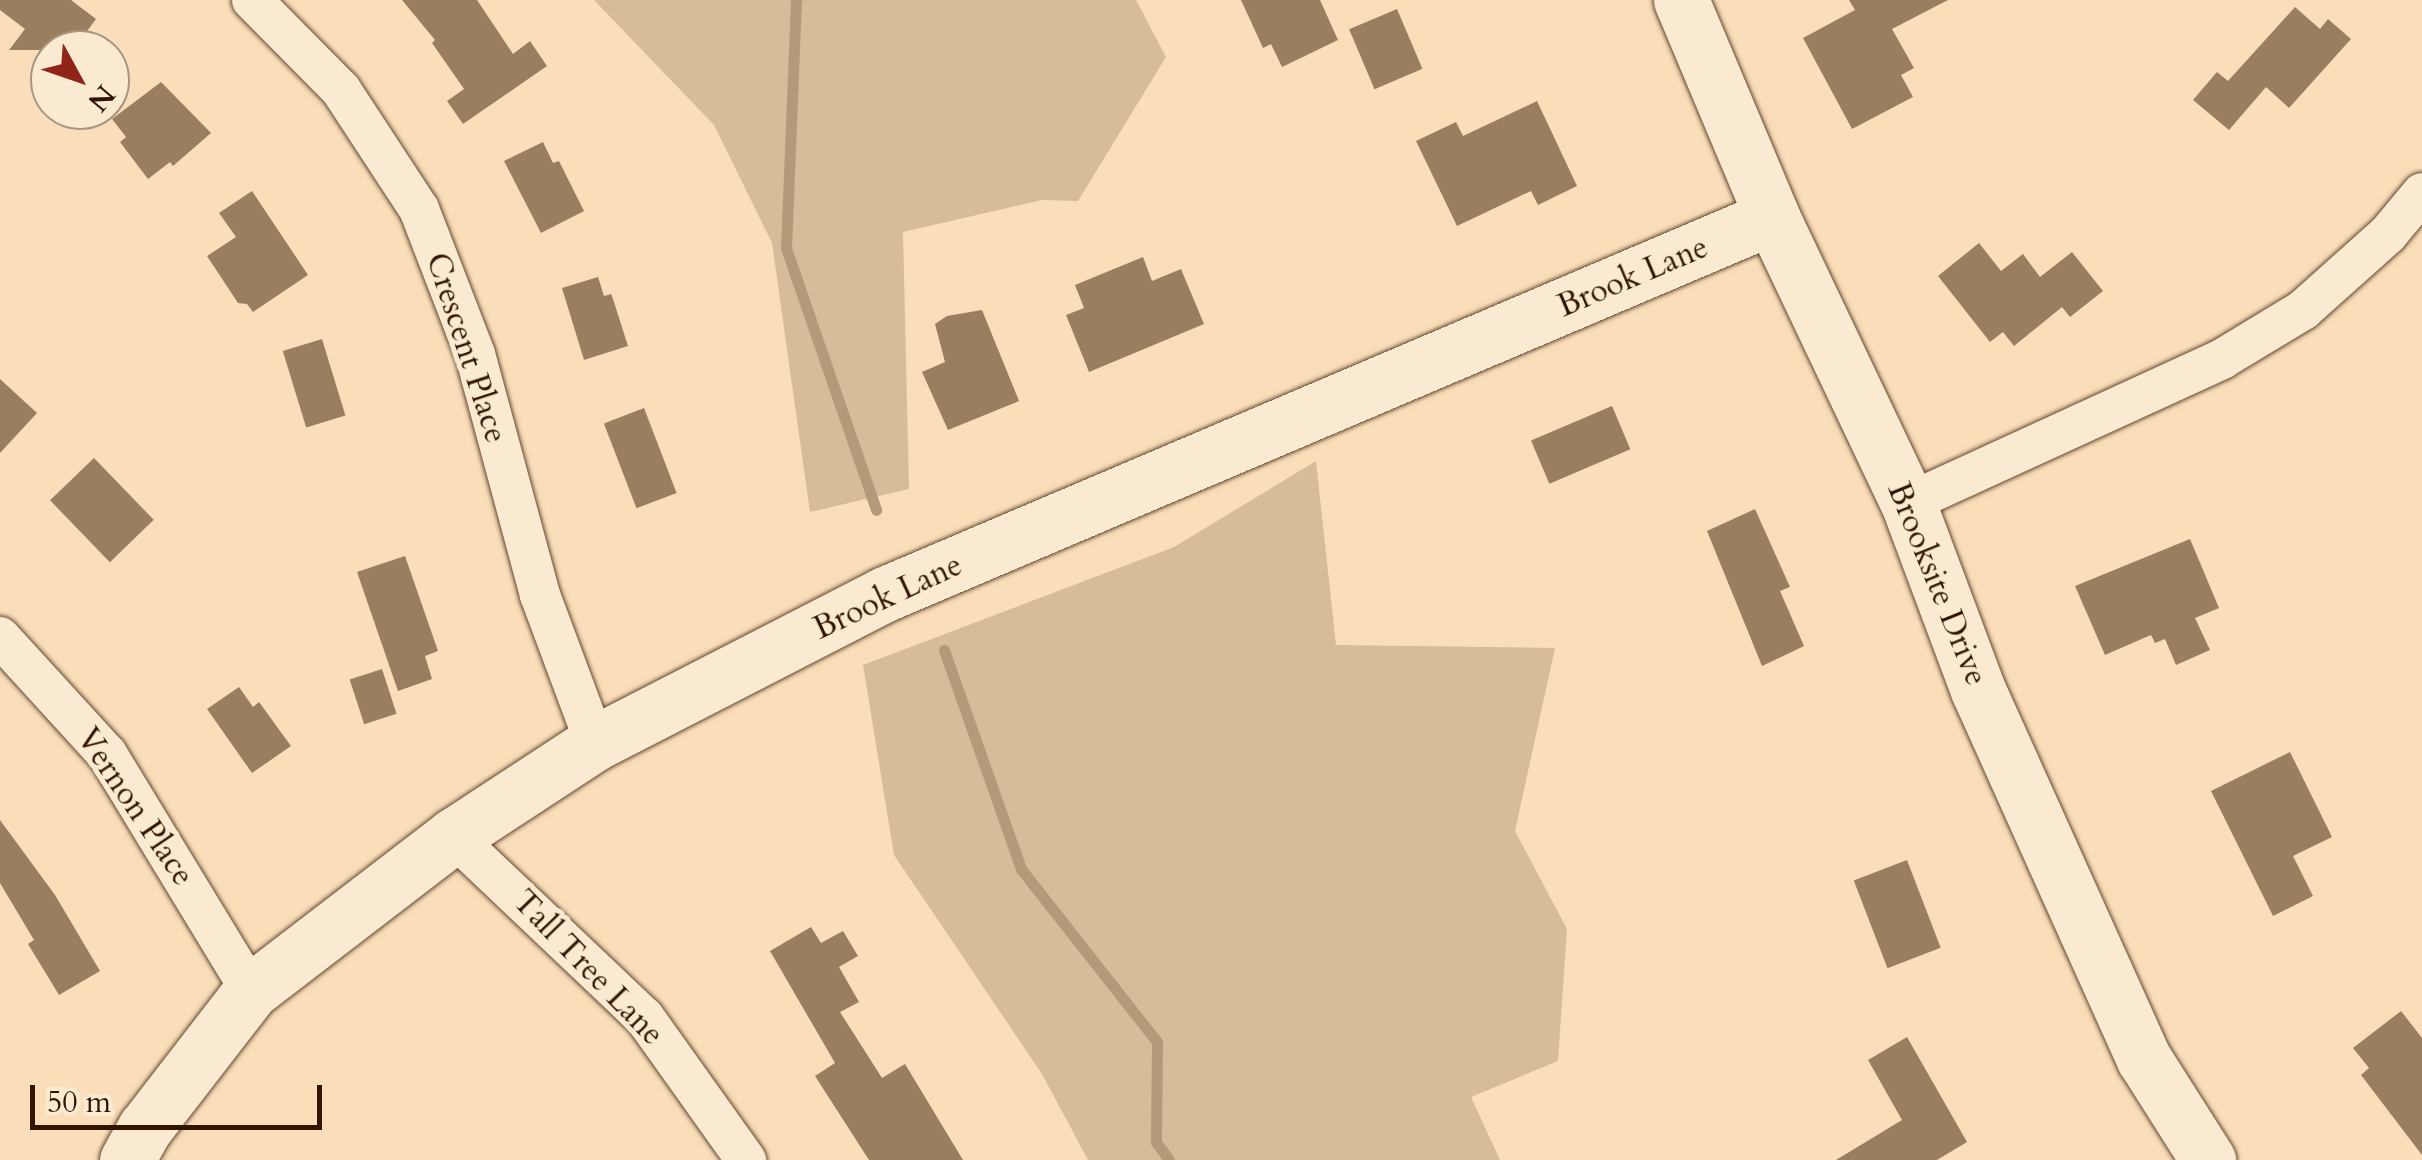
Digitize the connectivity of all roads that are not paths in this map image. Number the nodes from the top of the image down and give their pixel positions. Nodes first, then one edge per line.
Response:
1 (252, 0) edge
2 (1681, 0) edge
3 (2422, 194) edge
4 (1772, 217) junction
5 (1908, 502) junction
6 (0, 637) edge
7 (594, 743) junction
8 (454, 836) junction
9 (251, 991) junction
10 (127, 1160) edge
11 (746, 1160) edge
12 (2208, 1160) edge

1 - 7 street, Crescent Place
2 - 4 street, Brooksite Drive
3 - 5 street
4 - 5 street, Brooksite Drive
4 - 7 street, Brook Lane
5 - 12 street, Brooksite Drive
6 - 9 street, Vernon Place
7 - 8 street, Brook Lane
8 - 9 street, Brook Lane
8 - 11 street, Tall Tree Lane
9 - 10 street, Brook Lane

